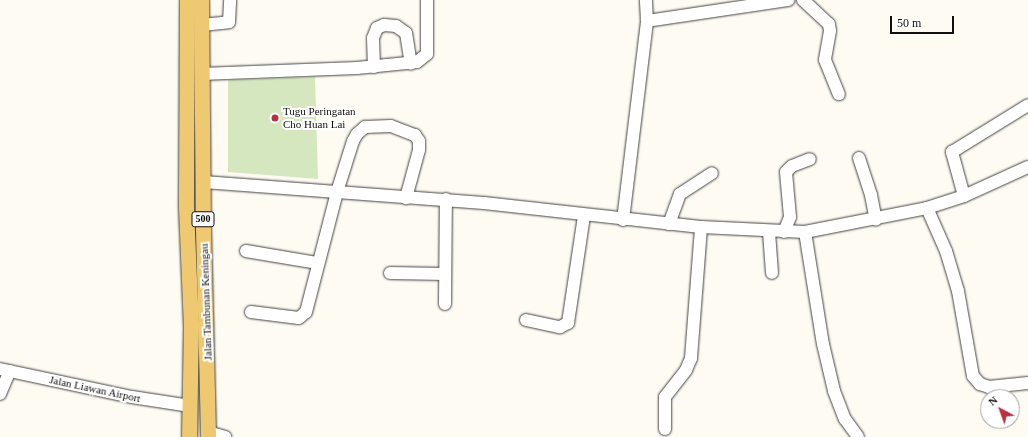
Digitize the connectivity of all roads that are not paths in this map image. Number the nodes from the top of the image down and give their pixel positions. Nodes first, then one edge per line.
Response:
1 (187, 0) edge
2 (202, 0) edge
3 (230, 0) edge
4 (427, 0) edge
5 (646, 0) edge
6 (788, 0) edge
7 (803, 0) edge
8 (647, 21) junction
9 (202, 25) junction
10 (412, 64) junction
11 (374, 67) junction
12 (201, 74) junction
13 (839, 94) dead end
14 (1028, 105) edge
15 (859, 158) dead end
16 (810, 159) dead end
17 (1028, 166) edge
18 (712, 173) dead end
19 (203, 182) junction
20 (337, 192) junction
21 (964, 196) junction
22 (406, 198) junction
23 (446, 199) junction
24 (927, 208) junction
25 (584, 216) junction
26 (623, 220) junction
27 (876, 220) junction
28 (669, 224) junction
29 (700, 228) junction
30 (769, 232) junction
31 (784, 232) junction
32 (805, 232) junction
33 (246, 251) dead end
34 (318, 263) junction
35 (390, 273) dead end
36 (772, 273) dead end
37 (445, 274) junction
38 (445, 304) dead end
39 (251, 312) dead end
40 (526, 320) dead end
41 (5, 370) edge
42 (1028, 383) edge
43 (0, 394) edge
44 (190, 406) junction
45 (665, 429) dead end
46 (208, 434) edge
47 (189, 437) edge
48 (225, 437) edge
49 (858, 437) edge

1 - 44 main road, Jalan Tambunan Keningau / 500
2 - 9 main road, Jalan Tambunan Keningau / 500
3 - 9 street
4 - 10 street
5 - 8 street
6 - 8 street
7 - 13 street
8 - 26 street
9 - 12 main road, Jalan Tambunan Keningau / 500
10 - 11 street
10 - 11 street
11 - 12 street
12 - 19 main road, Jalan Tambunan Keningau / 500
14 - 21 street
15 - 27 street
16 - 31 street
17 - 21 street
18 - 28 street
19 - 20 street
19 - 46 main road, Jalan Tambunan Keningau / 500
20 - 22 street
20 - 22 street
20 - 34 street
21 - 24 street
22 - 23 street
23 - 25 street
23 - 37 street
24 - 27 street
24 - 42 street
25 - 26 street
25 - 40 street
26 - 28 street
27 - 32 street
28 - 29 street
29 - 30 street
29 - 45 street
30 - 31 street
30 - 36 street
31 - 32 street
32 - 49 street
33 - 34 street
34 - 39 street
35 - 37 street
37 - 38 street
41 - 43 street
41 - 44 street, Jalan Liawan Airport
44 - 47 main road, Jalan Tambunan Keningau / 500
46 - 48 street

